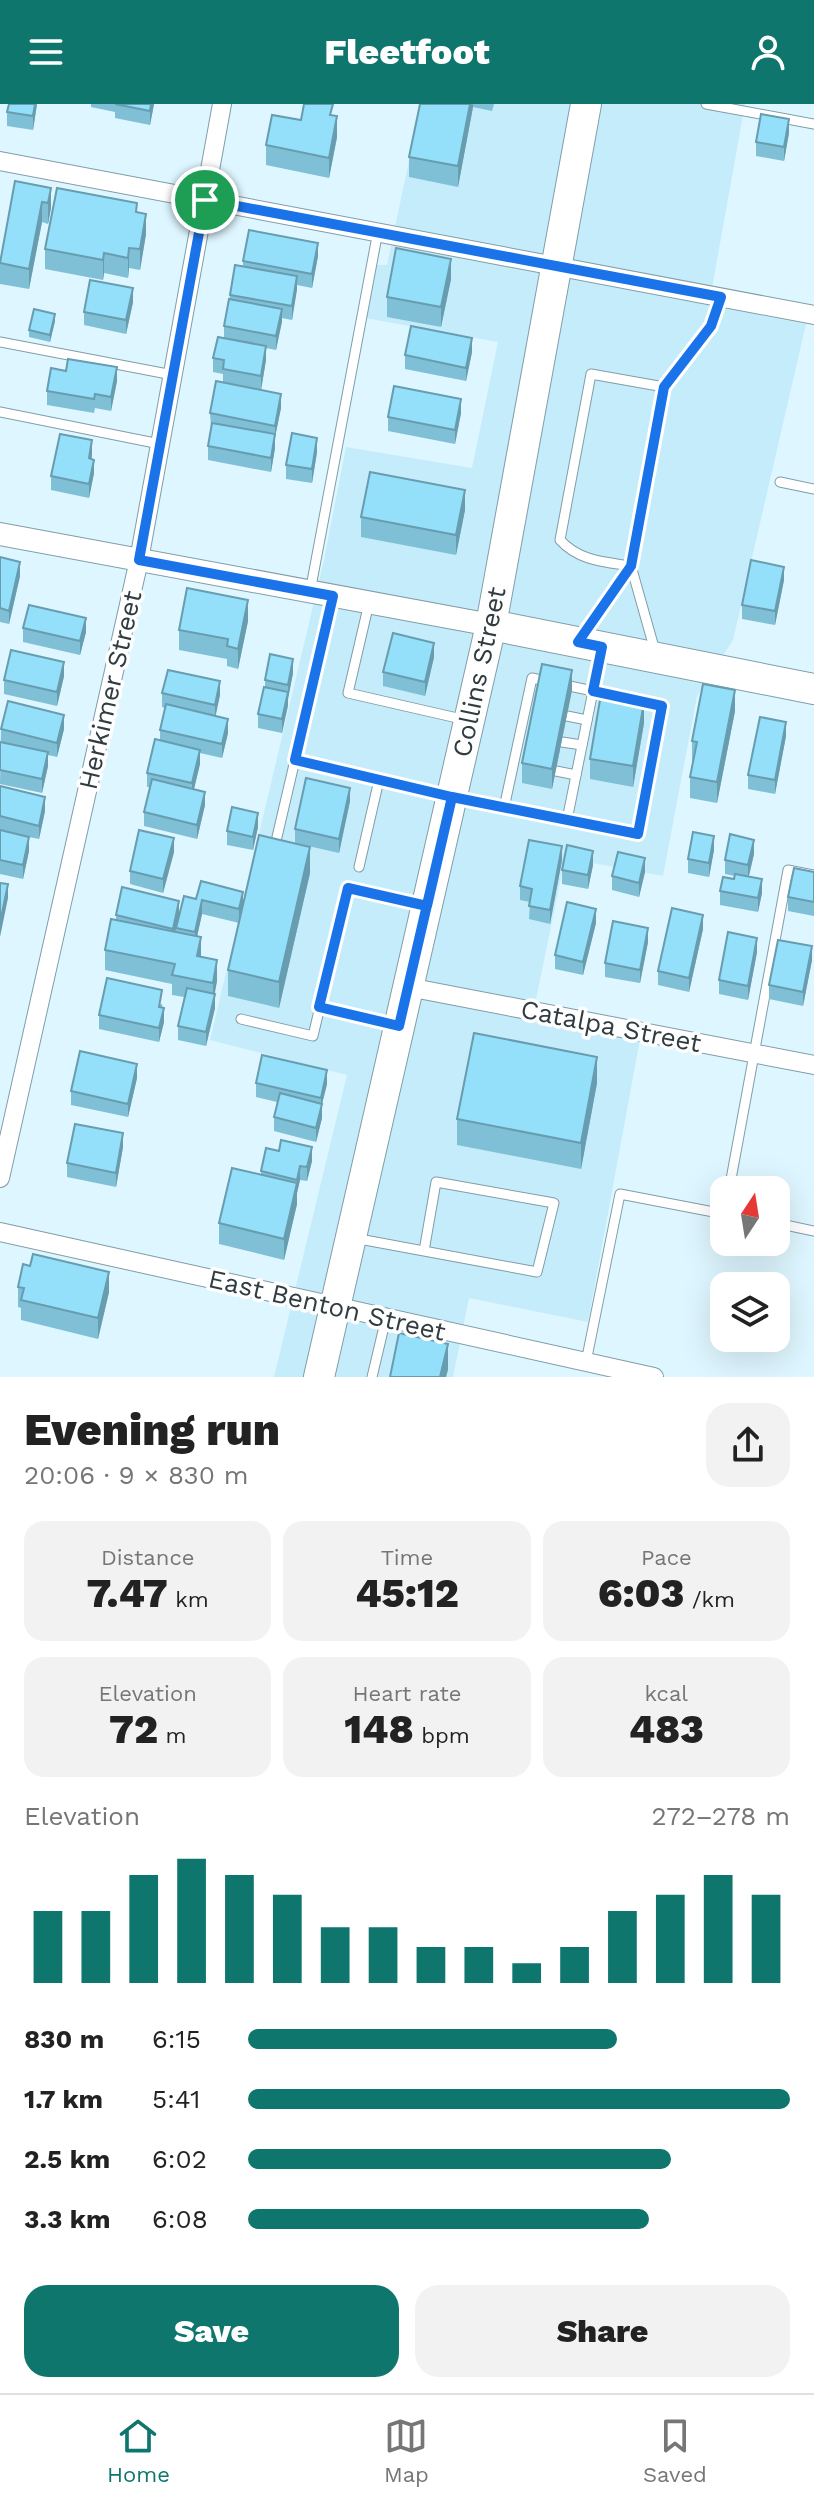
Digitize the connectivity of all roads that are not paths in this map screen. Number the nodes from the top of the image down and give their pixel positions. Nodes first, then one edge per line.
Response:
1 (222, 104) edge
2 (586, 104) edge
3 (706, 104) edge
4 (814, 124) edge
5 (0, 161) edge
6 (205, 200) junction
7 (378, 231) junction
8 (557, 265) junction
9 (721, 297) junction
10 (814, 315) edge
11 (0, 342) edge
12 (173, 375) junction
13 (664, 387) junction
14 (0, 412) edge
15 (160, 444) junction
16 (780, 482) dead end
17 (814, 489) edge
18 (0, 534) edge
19 (139, 560) junction
20 (631, 566) junction
21 (310, 592) junction
22 (333, 596) junction
23 (369, 603) junction
24 (491, 625) junction
25 (590, 645) junction
26 (657, 658) junction
27 (814, 689) edge
28 (593, 691) junction
29 (525, 707) junction
30 (537, 710) edge
31 (567, 716) edge
32 (469, 720) junction
33 (587, 720) junction
34 (520, 733) junction
35 (532, 736) edge
36 (562, 742) edge
37 (582, 745) junction
38 (295, 760) junction
39 (514, 762) junction
40 (526, 765) edge
41 (556, 771) edge
42 (576, 775) junction
43 (379, 780) junction
44 (452, 797) junction
45 (504, 808) junction
46 (567, 820) junction
47 (277, 837) edge
48 (359, 867) dead end
49 (814, 875) edge
50 (427, 906) junction
51 (408, 987) junction
52 (319, 1007) junction
53 (241, 1019) dead end
54 (399, 1026) junction
55 (753, 1053) junction
56 (814, 1065) edge
57 (731, 1176) edge
58 (0, 1178) edge
59 (710, 1211) edge
60 (790, 1226) edge
61 (814, 1231) edge
62 (0, 1232) edge
63 (351, 1238) junction
64 (424, 1251) junction
65 (335, 1307) junction
66 (386, 1318) junction
67 (586, 1362) junction
68 (643, 1376) edge
69 (319, 1377) edge
70 (372, 1377) edge

1 - 6 street, Herkimer Street
2 - 8 main road, Collins Street
3 - 4 lane
5 - 6 street
6 - 7 street
6 - 12 street, Herkimer Street
7 - 8 street
7 - 21 lane
8 - 9 street
8 - 24 main road, Collins Street
9 - 10 street
9 - 13 lane
11 - 12 lane
12 - 15 street, Herkimer Street
13 - 20 lane
13 - 20 lane
14 - 15 lane
15 - 19 street, Herkimer Street
16 - 17 lane
18 - 19 street
19 - 21 street
19 - 58 street, Herkimer Street
20 - 25 lane
20 - 26 lane
21 - 22 street
22 - 23 street
22 - 38 lane
23 - 24 street
23 - 32 lane
24 - 25 main road
24 - 32 main road, Collins Street
25 - 26 main road
25 - 28 lane
26 - 27 main road
28 - 29 lane
28 - 33 lane
28 - 46 lane
29 - 30 lane
29 - 34 lane
31 - 33 lane
32 - 44 main road, Collins Street
33 - 37 lane
34 - 35 lane
34 - 39 lane
36 - 37 lane
37 - 42 lane
38 - 43 lane
38 - 47 lane
39 - 40 lane
39 - 45 lane
41 - 42 lane
42 - 46 lane
43 - 44 lane
43 - 48 lane
44 - 45 lane
44 - 50 main road, Collins Street
45 - 46 lane
49 - 55 lane
50 - 51 main road, Collins Street
50 - 52 lane
51 - 54 main road, Collins Street
51 - 55 street, Catalpa Street
52 - 53 lane
52 - 54 lane
54 - 63 main road, Collins Street
55 - 56 street, Catalpa Street
55 - 57 lane
59 - 67 lane
60 - 61 lane
62 - 65 street, East Benton Street
63 - 64 lane
63 - 65 main road, Collins Street
64 - 64 lane
65 - 66 street, East Benton Street
65 - 69 main road, Collins Street
66 - 67 street, East Benton Street
66 - 70 lane
67 - 68 street, East Benton Street

